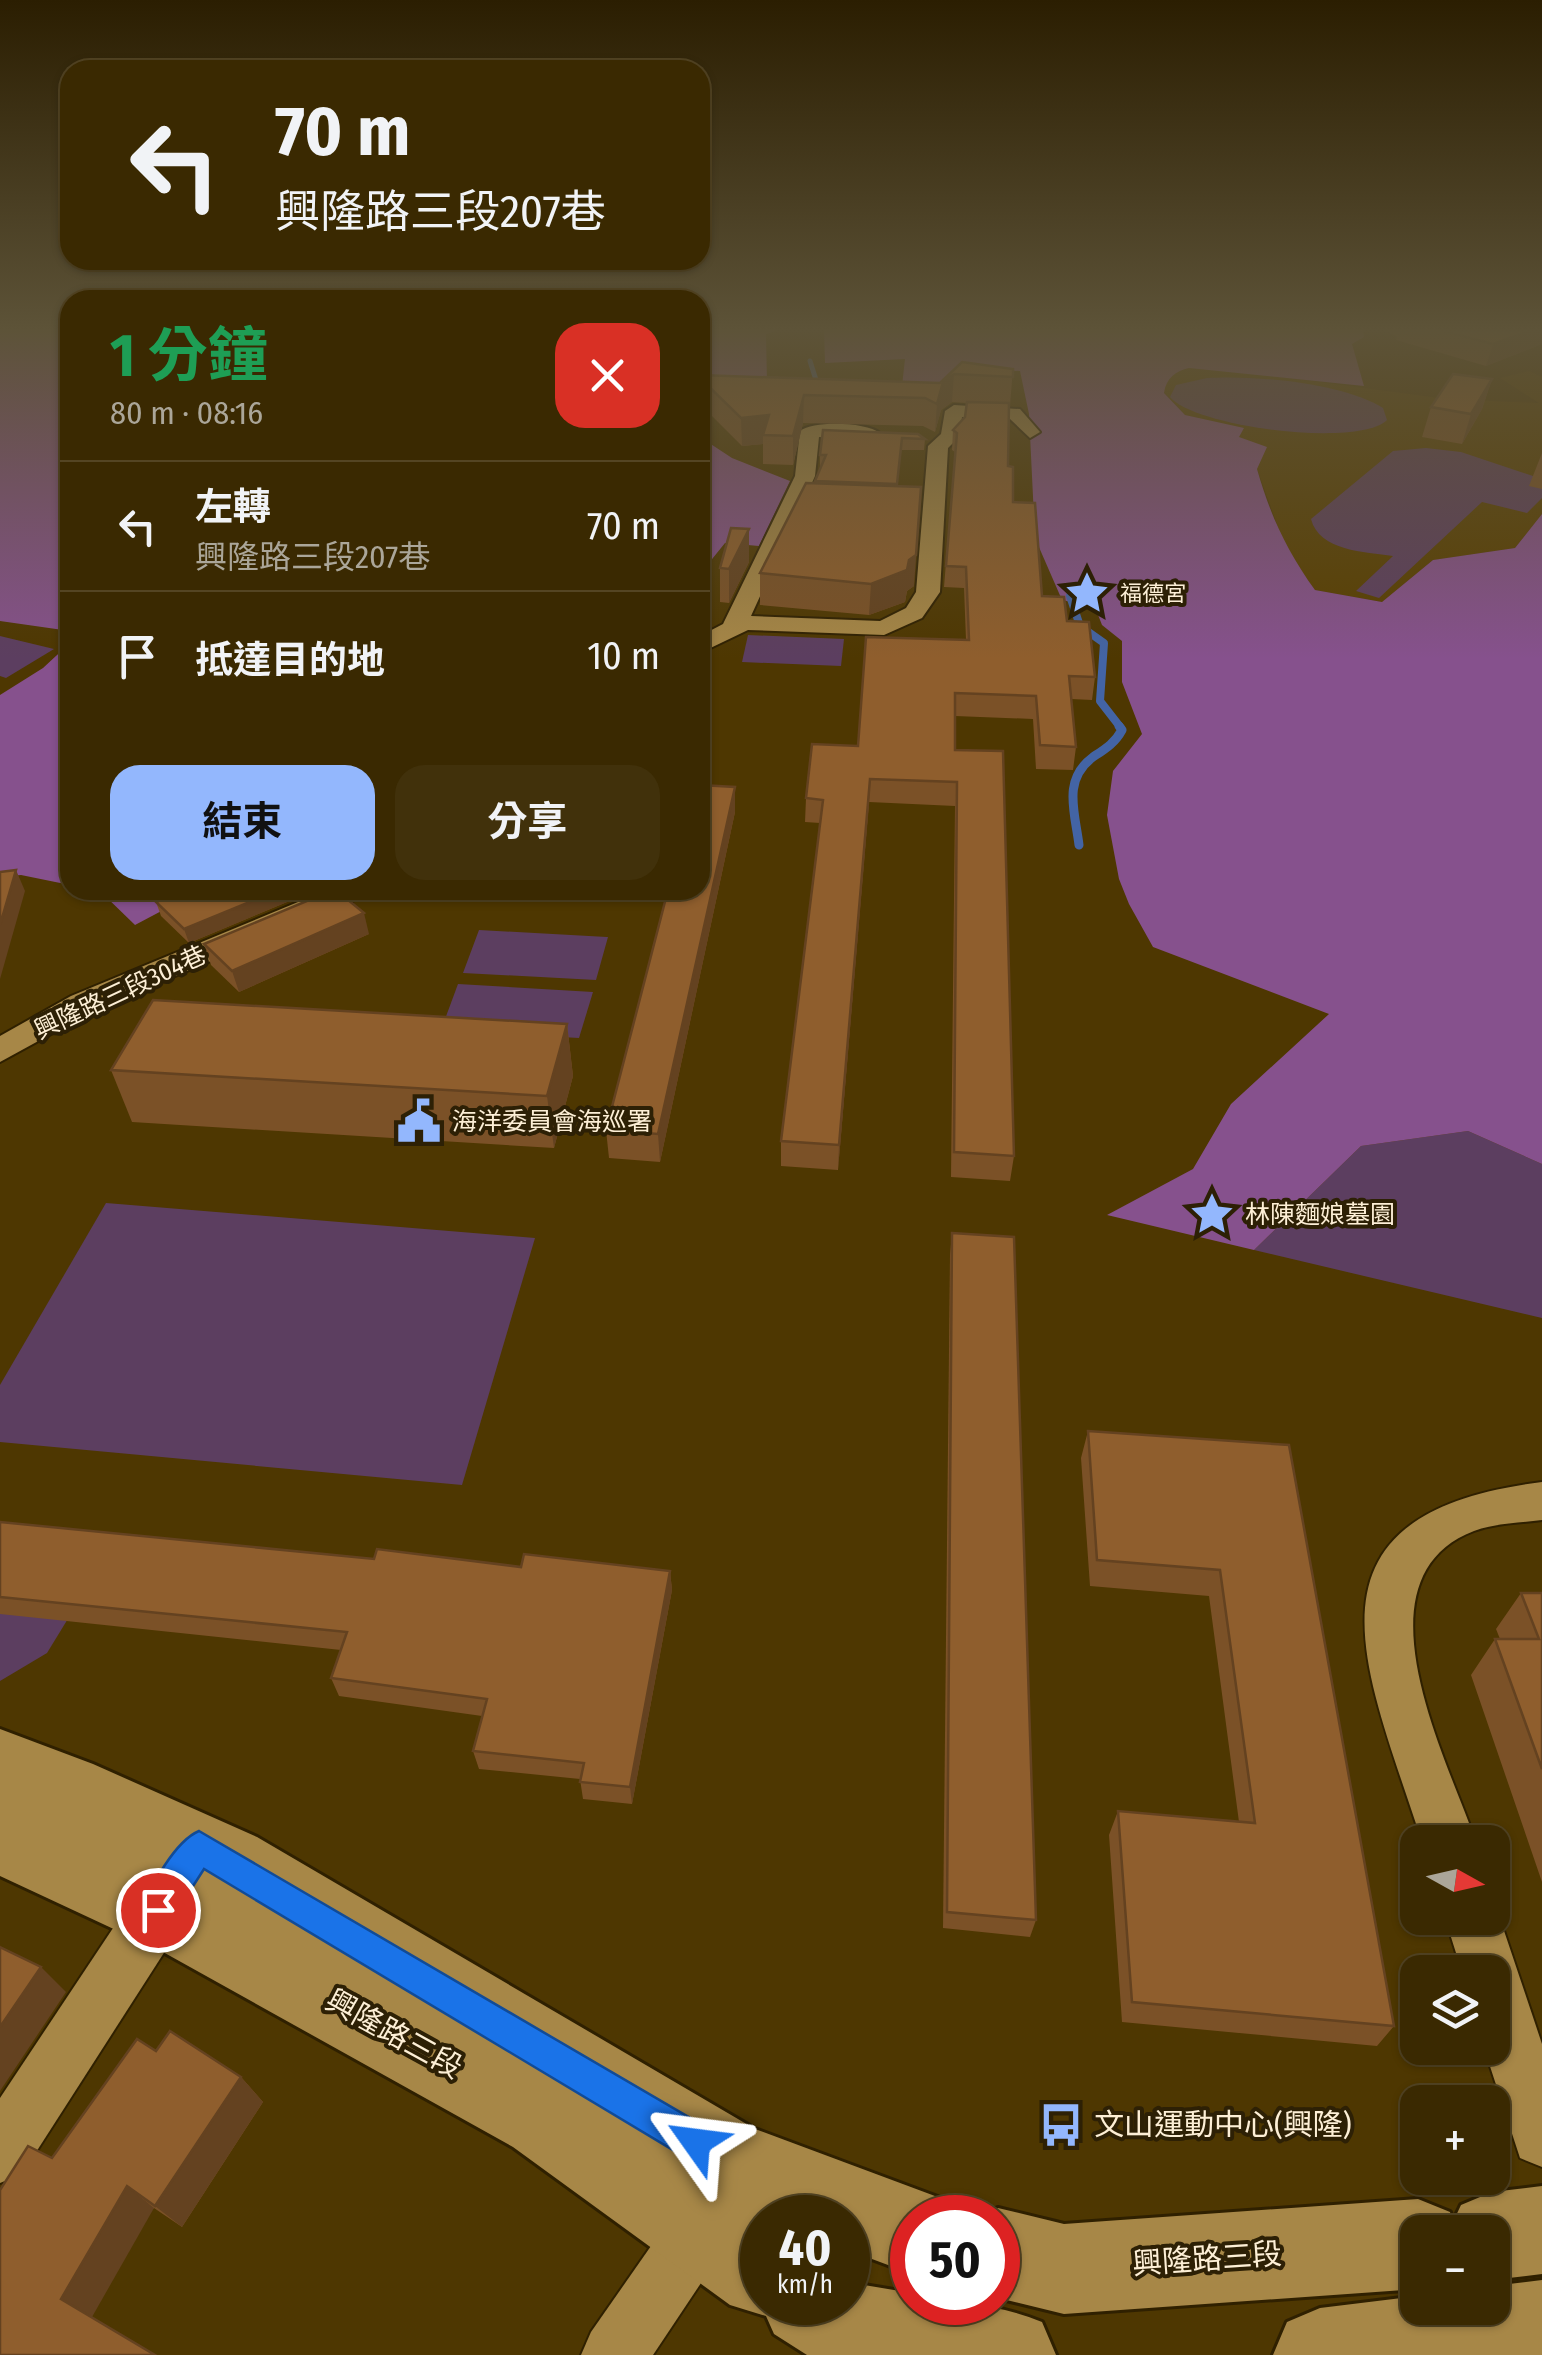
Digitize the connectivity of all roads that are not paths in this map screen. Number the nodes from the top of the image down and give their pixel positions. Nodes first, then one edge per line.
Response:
1 (809, 440) edge
2 (935, 440) edge
3 (793, 502) junction
4 (863, 505) edge
5 (736, 625) junction
6 (710, 640) edge
7 (330, 900) edge
8 (0, 1050) edge
9 (1542, 1502) edge
10 (0, 1765) edge
11 (1444, 1825) edge
12 (0, 1836) edge
13 (179, 1879) junction
14 (1510, 2036) edge
15 (1542, 2136) edge
16 (0, 2152) edge
17 (732, 2223) edge
18 (890, 2229) edge
19 (1542, 2230) edge
20 (1510, 2234) edge
21 (1400, 2245) edge
22 (1020, 2258) edge
23 (1542, 2326) edge
24 (839, 2329) edge
25 (614, 2355) edge
26 (1009, 2355) edge
27 (1320, 2355) edge

1 - 3 street
2 - 5 street
3 - 4 street
3 - 5 street
5 - 6 street
7 - 8 street, 興隆路三段304巷
9 - 11 street
10 - 13 main road, 興隆路三段
12 - 13 main road, 興隆路三段
13 - 16 street
13 - 17 main road, 興隆路三段
14 - 15 street
17 - 18 main road, 興隆路三段
17 - 25 street
19 - 20 main road
21 - 22 main road, 興隆路三段
23 - 27 main road
24 - 26 main road

